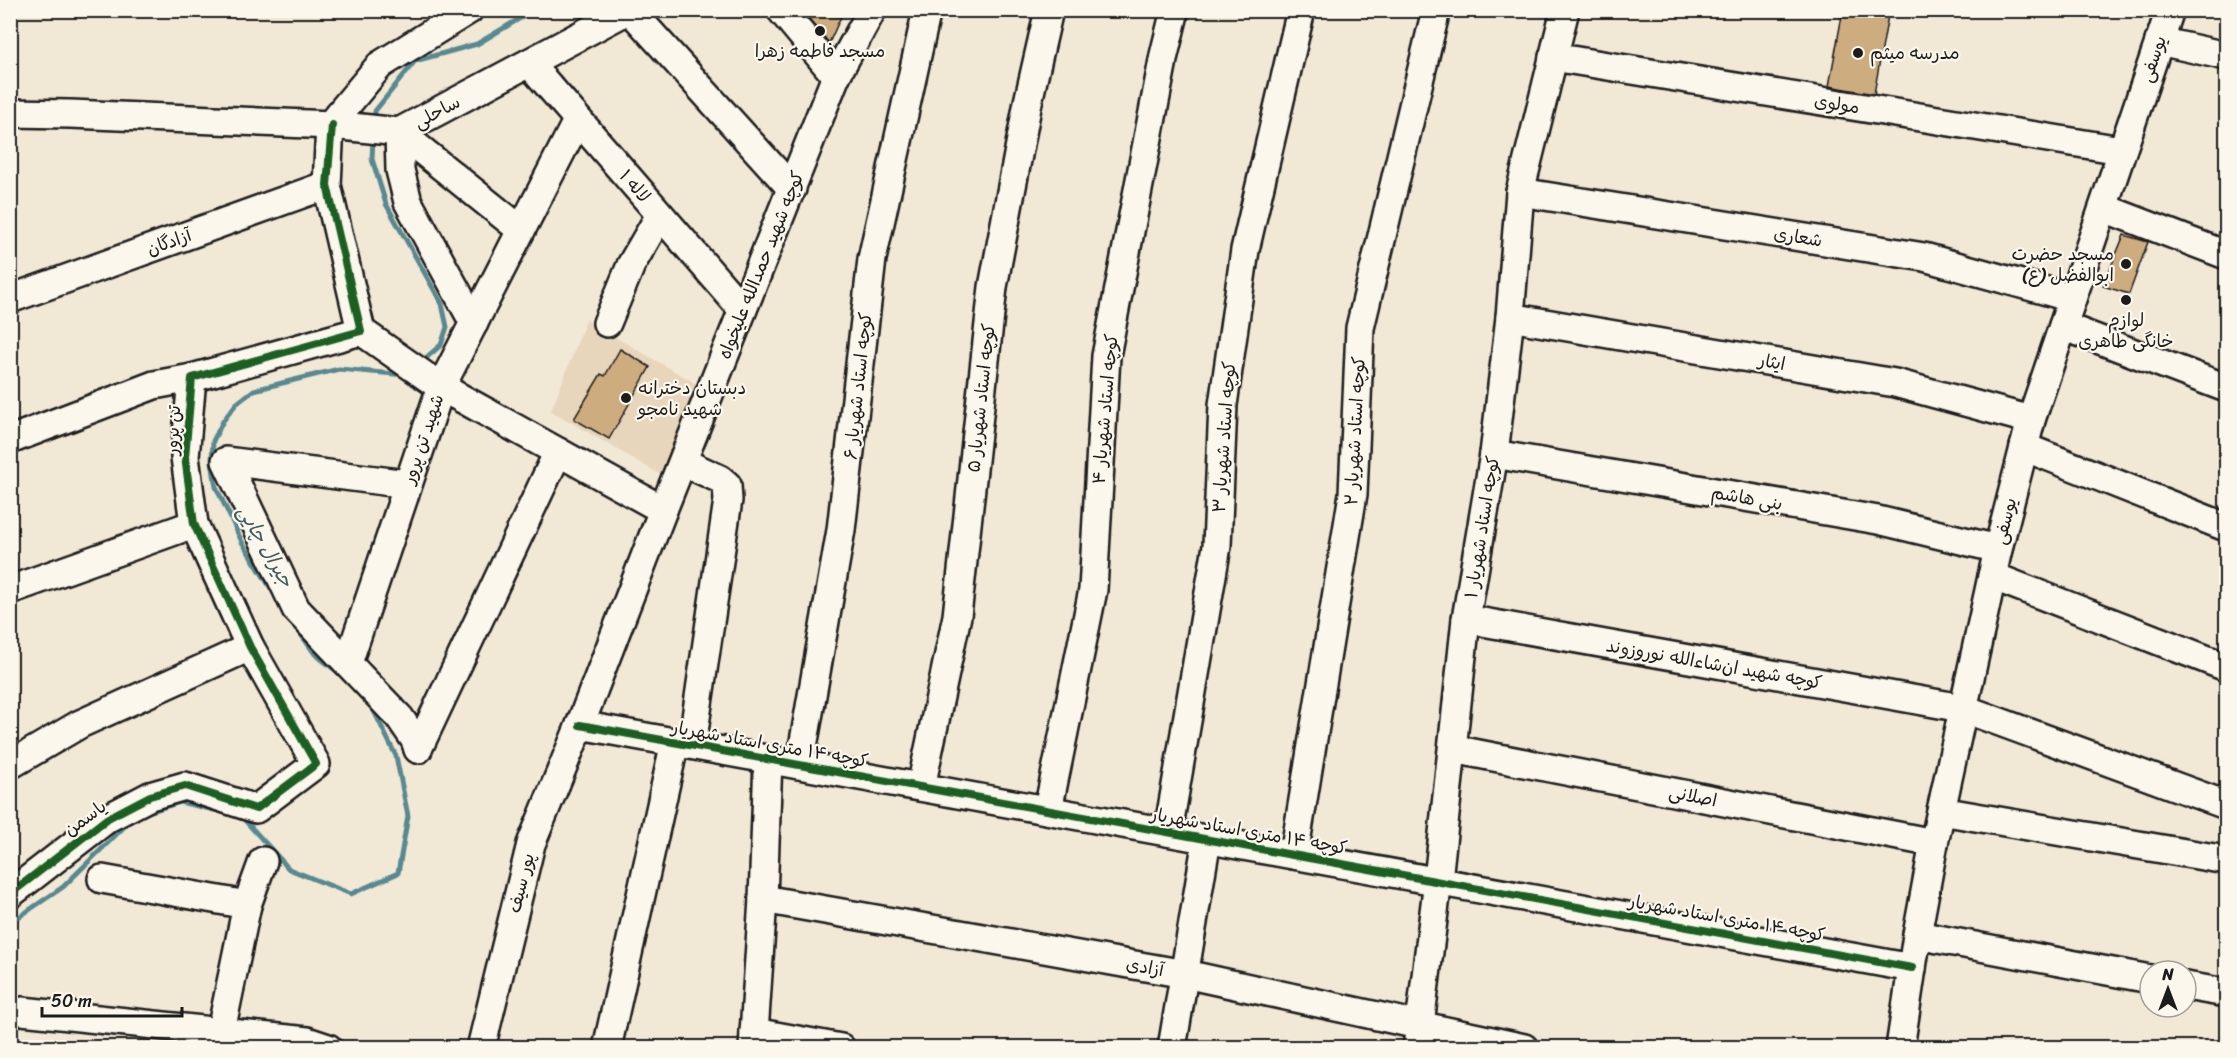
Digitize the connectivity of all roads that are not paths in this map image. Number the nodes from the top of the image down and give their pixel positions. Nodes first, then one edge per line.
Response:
1 (629, 10) edge
2 (781, 10) edge
3 (872, 10) edge
4 (927, 10) edge
5 (1049, 10) edge
6 (1175, 10) edge
7 (1301, 10) edge
8 (1436, 10) edge
9 (1565, 10) edge
10 (2170, 10) edge
11 (468, 11) edge
12 (2159, 40) junction
13 (2226, 56) edge
14 (1553, 57) junction
15 (529, 63) junction
16 (836, 76) junction
17 (10, 113) edge
18 (577, 121) junction
19 (331, 125) junction
20 (399, 132) junction
21 (2121, 150) junction
22 (327, 185) junction
23 (792, 189) junction
24 (1520, 192) junction
25 (2104, 208) junction
26 (660, 215) junction
27 (521, 230) junction
28 (2226, 255) edge
29 (2072, 298) junction
30 (10, 299) edge
31 (742, 309) junction
32 (1510, 317) junction
33 (474, 323) junction
34 (607, 323) dead end
35 (2063, 326) junction
36 (361, 331) junction
37 (192, 378) junction
38 (441, 387) junction
39 (2226, 388) edge
40 (2031, 420) junction
41 (10, 440) edge
42 (2024, 447) junction
43 (558, 452) junction
44 (1494, 454) junction
45 (683, 462) junction
46 (407, 484) junction
47 (663, 510) junction
48 (194, 524) junction
49 (2226, 527) edge
50 (1998, 549) junction
51 (1992, 576) junction
52 (10, 590) edge
53 (1466, 619) junction
54 (250, 647) junction
55 (348, 663) junction
56 (2226, 667) edge
57 (1962, 708) junction
58 (580, 724) junction
59 (684, 743) junction
60 (1453, 749) junction
61 (768, 759) junction
62 (800, 764) junction
63 (10, 765) edge
64 (921, 787) junction
65 (2226, 805) edge
66 (256, 809) joint
67 (1048, 810) junction
68 (1941, 811) junction
69 (1168, 832) junction
70 (1207, 839) junction
71 (1934, 843) junction
72 (1294, 855) junction
73 (2226, 860) edge
74 (263, 861) dead end
75 (102, 879) dead end
76 (1438, 880) junction
77 (10, 894) edge
78 (764, 898) junction
79 (247, 905) junction
80 (1917, 936) junction
81 (1912, 968) junction
82 (1185, 974) junction
83 (2138, 977) edge
84 (2198, 988) edge
85 (2226, 993) edge
86 (22, 1011) dead end
87 (221, 1031) junction
88 (1418, 1036) edge
89 (753, 1040) edge
90 (328, 1047) edge
91 (481, 1047) edge
92 (607, 1047) edge
93 (841, 1047) edge
94 (1172, 1047) edge
95 (1524, 1047) edge
96 (1900, 1047) edge

1 - 15 street, ساحلی
1 - 23 street
2 - 16 street
3 - 16 street, کوچه شهید حمدالله علیخواه
4 - 62 street, کوچه استاد شهریار ۶
5 - 64 street, کوچه استاد شهریار ۵
6 - 67 street, کوچه استاد شهریار ۴
7 - 69 street, کوچه استاد شهریار ۳
8 - 72 street, کوچه استاد شهریار ۲
9 - 14 street, کوچه استاد شهریار ۱
10 - 12 street, یوسفی
11 - 19 street
12 - 13 street
12 - 21 street, یوسفی
14 - 21 street, مولوی
14 - 24 street, کوچه استاد شهریار ۱
15 - 18 street, لاله ۱
15 - 20 street, ساحلی
16 - 23 street, کوچه شهید حمدالله علیخواه
17 - 19 street
18 - 26 street, لاله ۱
18 - 27 street
19 - 20 street
19 - 22 street
20 - 27 street
20 - 33 street, ساحلی
21 - 25 street, یوسفی
22 - 30 street, آزادگان
22 - 36 street
23 - 31 street, کوچه شهید حمدالله علیخواه
24 - 29 street, شعاری
24 - 32 street, کوچه استاد شهریار ۱
25 - 28 street
25 - 29 street, یوسفی
26 - 31 street, لاله ۱
26 - 34 street
27 - 33 street
29 - 35 street, یوسفی
31 - 45 street, کوچه شهید حمدالله علیخواه
32 - 40 street, ایثار
32 - 44 street, کوچه استاد شهریار ۱
33 - 38 street
35 - 39 street
35 - 40 street, یوسفی
36 - 37 street
36 - 38 street
37 - 41 street
37 - 48 street, تن پرور
38 - 43 street, شهید تن پرور
38 - 46 street, شهید تن پرور
40 - 42 street, یوسفی
42 - 49 street
42 - 50 street, یوسفی
43 - 47 street, شهید تن پرور
43 - 55 street
44 - 50 street, بنی هاشم
44 - 53 street, کوچه استاد شهریار ۱
45 - 47 street, کوچه شهید حمدالله علیخواه
45 - 59 street
46 - 55 street, شهید تن پرور
46 - 55 street
47 - 58 street, کوچه شهید حمدالله علیخواه
48 - 52 street
48 - 54 street, تن پرور
50 - 51 street, یوسفی
51 - 56 street
51 - 57 street, یوسفی
53 - 57 street, کوچه شهید ان‌شاءالله نوروزوند
53 - 60 street, کوچه استاد شهریار ۱
54 - 63 street
54 - 66 street, تن پرور
57 - 65 street, کوچه شهید ان‌شاءالله نوروزوند
57 - 68 street, یوسفی
58 - 59 street, کوچه ۱۴ متری استاد شهریار
58 - 91 street, پور سیف
59 - 61 street, کوچه ۱۴ متری استاد شهریار
59 - 92 street
60 - 71 street, اصلانی
60 - 76 street, کوچه استاد شهریار ۱
61 - 62 street, کوچه ۱۴ متری استاد شهریار
61 - 78 street
62 - 64 street, کوچه ۱۴ متری استاد شهریار
64 - 67 street, کوچه ۱۴ متری استاد شهریار
66 - 77 street, یاسمن
67 - 69 street, کوچه ۱۴ متری استاد شهریار
68 - 71 street, یوسفی
68 - 73 street
69 - 70 street, کوچه ۱۴ متری استاد شهریار
70 - 72 street, کوچه ۱۴ متری استاد شهریار
70 - 82 street
71 - 80 street, یوسفی
72 - 76 street, کوچه ۱۴ متری استاد شهریار
74 - 79 street
75 - 79 street
76 - 81 street, کوچه ۱۴ متری استاد شهریار
76 - 88 street, کوچه استاد شهریار ۱
78 - 82 street, آزادی
78 - 89 street
79 - 87 street
80 - 81 street, یوسفی
80 - 83 street
81 - 96 street, یوسفی
82 - 88 street, آزادی
82 - 94 street
84 - 85 street
86 - 87 street
87 - 90 street
88 - 95 street, آزادی
89 - 93 street

